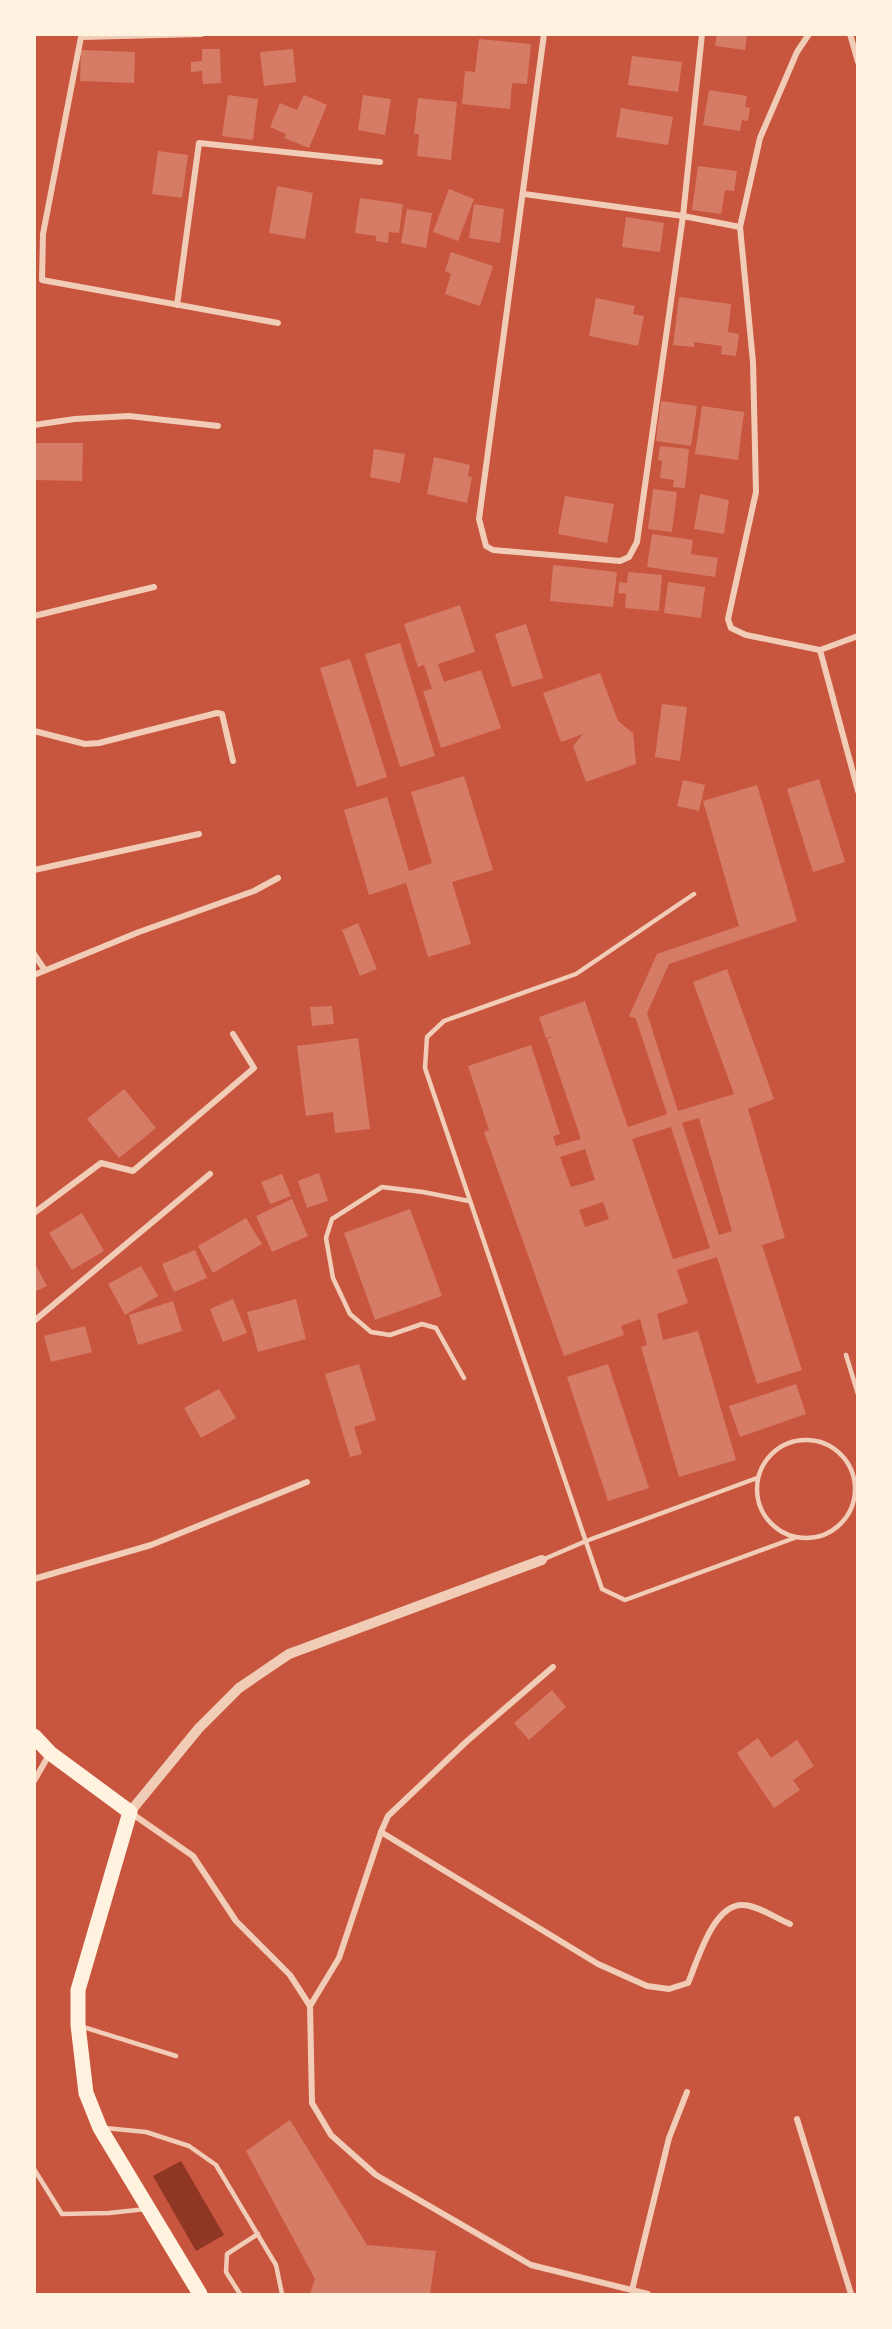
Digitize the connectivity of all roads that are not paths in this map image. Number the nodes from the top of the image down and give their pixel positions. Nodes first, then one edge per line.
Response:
1 (201, 34) edge
2 (544, 34) edge
3 (702, 34) edge
4 (809, 34) edge
5 (850, 34) edge
6 (858, 62) edge
7 (380, 162) dead end
8 (524, 195) junction
9 (682, 216) junction
10 (740, 227) junction
11 (34, 233) edge
12 (43, 234) junction
13 (177, 305) junction
14 (278, 323) dead end
15 (34, 425) edge
16 (218, 426) dead end
17 (154, 587) dead end
18 (34, 616) edge
19 (858, 636) edge
20 (820, 650) junction
21 (34, 731) edge
22 (233, 761) dead end
23 (858, 791) edge
24 (199, 834) dead end
25 (34, 870) edge
26 (278, 878) dead end
27 (694, 894) dead end
28 (34, 954) edge
29 (44, 969) junction
30 (34, 975) edge
31 (233, 1034) dead end
32 (210, 1174) dead end
33 (469, 1201) junction
34 (34, 1213) edge
35 (34, 1322) edge
36 (846, 1355) dead end
37 (464, 1378) dead end
38 (858, 1394) edge
39 (858, 1469) edge
40 (851, 1471) junction
41 (758, 1478) junction
42 (307, 1482) dead end
43 (797, 1537) junction
44 (586, 1541) junction
45 (542, 1560) joint
46 (34, 1579) edge
47 (553, 1666) dead end
48 (34, 1736) edge
49 (50, 1753) junction
50 (34, 1781) edge
51 (130, 1812) junction
52 (381, 1832) junction
53 (790, 1924) dead end
54 (310, 2006) junction
55 (78, 2025) junction
56 (176, 2056) dead end
57 (687, 2092) dead end
58 (797, 2119) dead end
59 (100, 2128) junction
60 (34, 2169) edge
61 (148, 2209) junction
62 (258, 2234) junction
63 (632, 2290) junction
64 (200, 2295) edge
65 (240, 2295) edge
66 (282, 2295) edge
67 (648, 2295) edge
68 (850, 2295) edge

1 - 12 street
2 - 8 street
3 - 9 street
4 - 10 street
5 - 6 street
7 - 13 street
8 - 9 street
8 - 9 street
9 - 10 street
10 - 20 street
11 - 12 street
12 - 13 street
13 - 14 street
15 - 16 street
17 - 18 street
19 - 20 street
20 - 23 street
21 - 22 street
24 - 25 street
26 - 29 street
27 - 33 lane
28 - 29 street
29 - 30 street
31 - 34 street
32 - 35 street
33 - 37 lane
33 - 44 lane
36 - 38 lane
39 - 40 lane
40 - 41 lane
40 - 43 lane
41 - 43 lane
41 - 44 lane
42 - 46 street
43 - 44 lane
44 - 45 lane
45 - 51 street
47 - 52 street
48 - 49 main road
49 - 50 street
49 - 51 main road
51 - 54 street
51 - 55 main road
52 - 53 street
52 - 54 street
54 - 63 street
55 - 56 lane
55 - 59 main road
57 - 63 street
58 - 68 street
59 - 61 main road
59 - 62 lane
60 - 61 lane
61 - 64 main road
62 - 65 lane
62 - 66 lane
63 - 67 street

